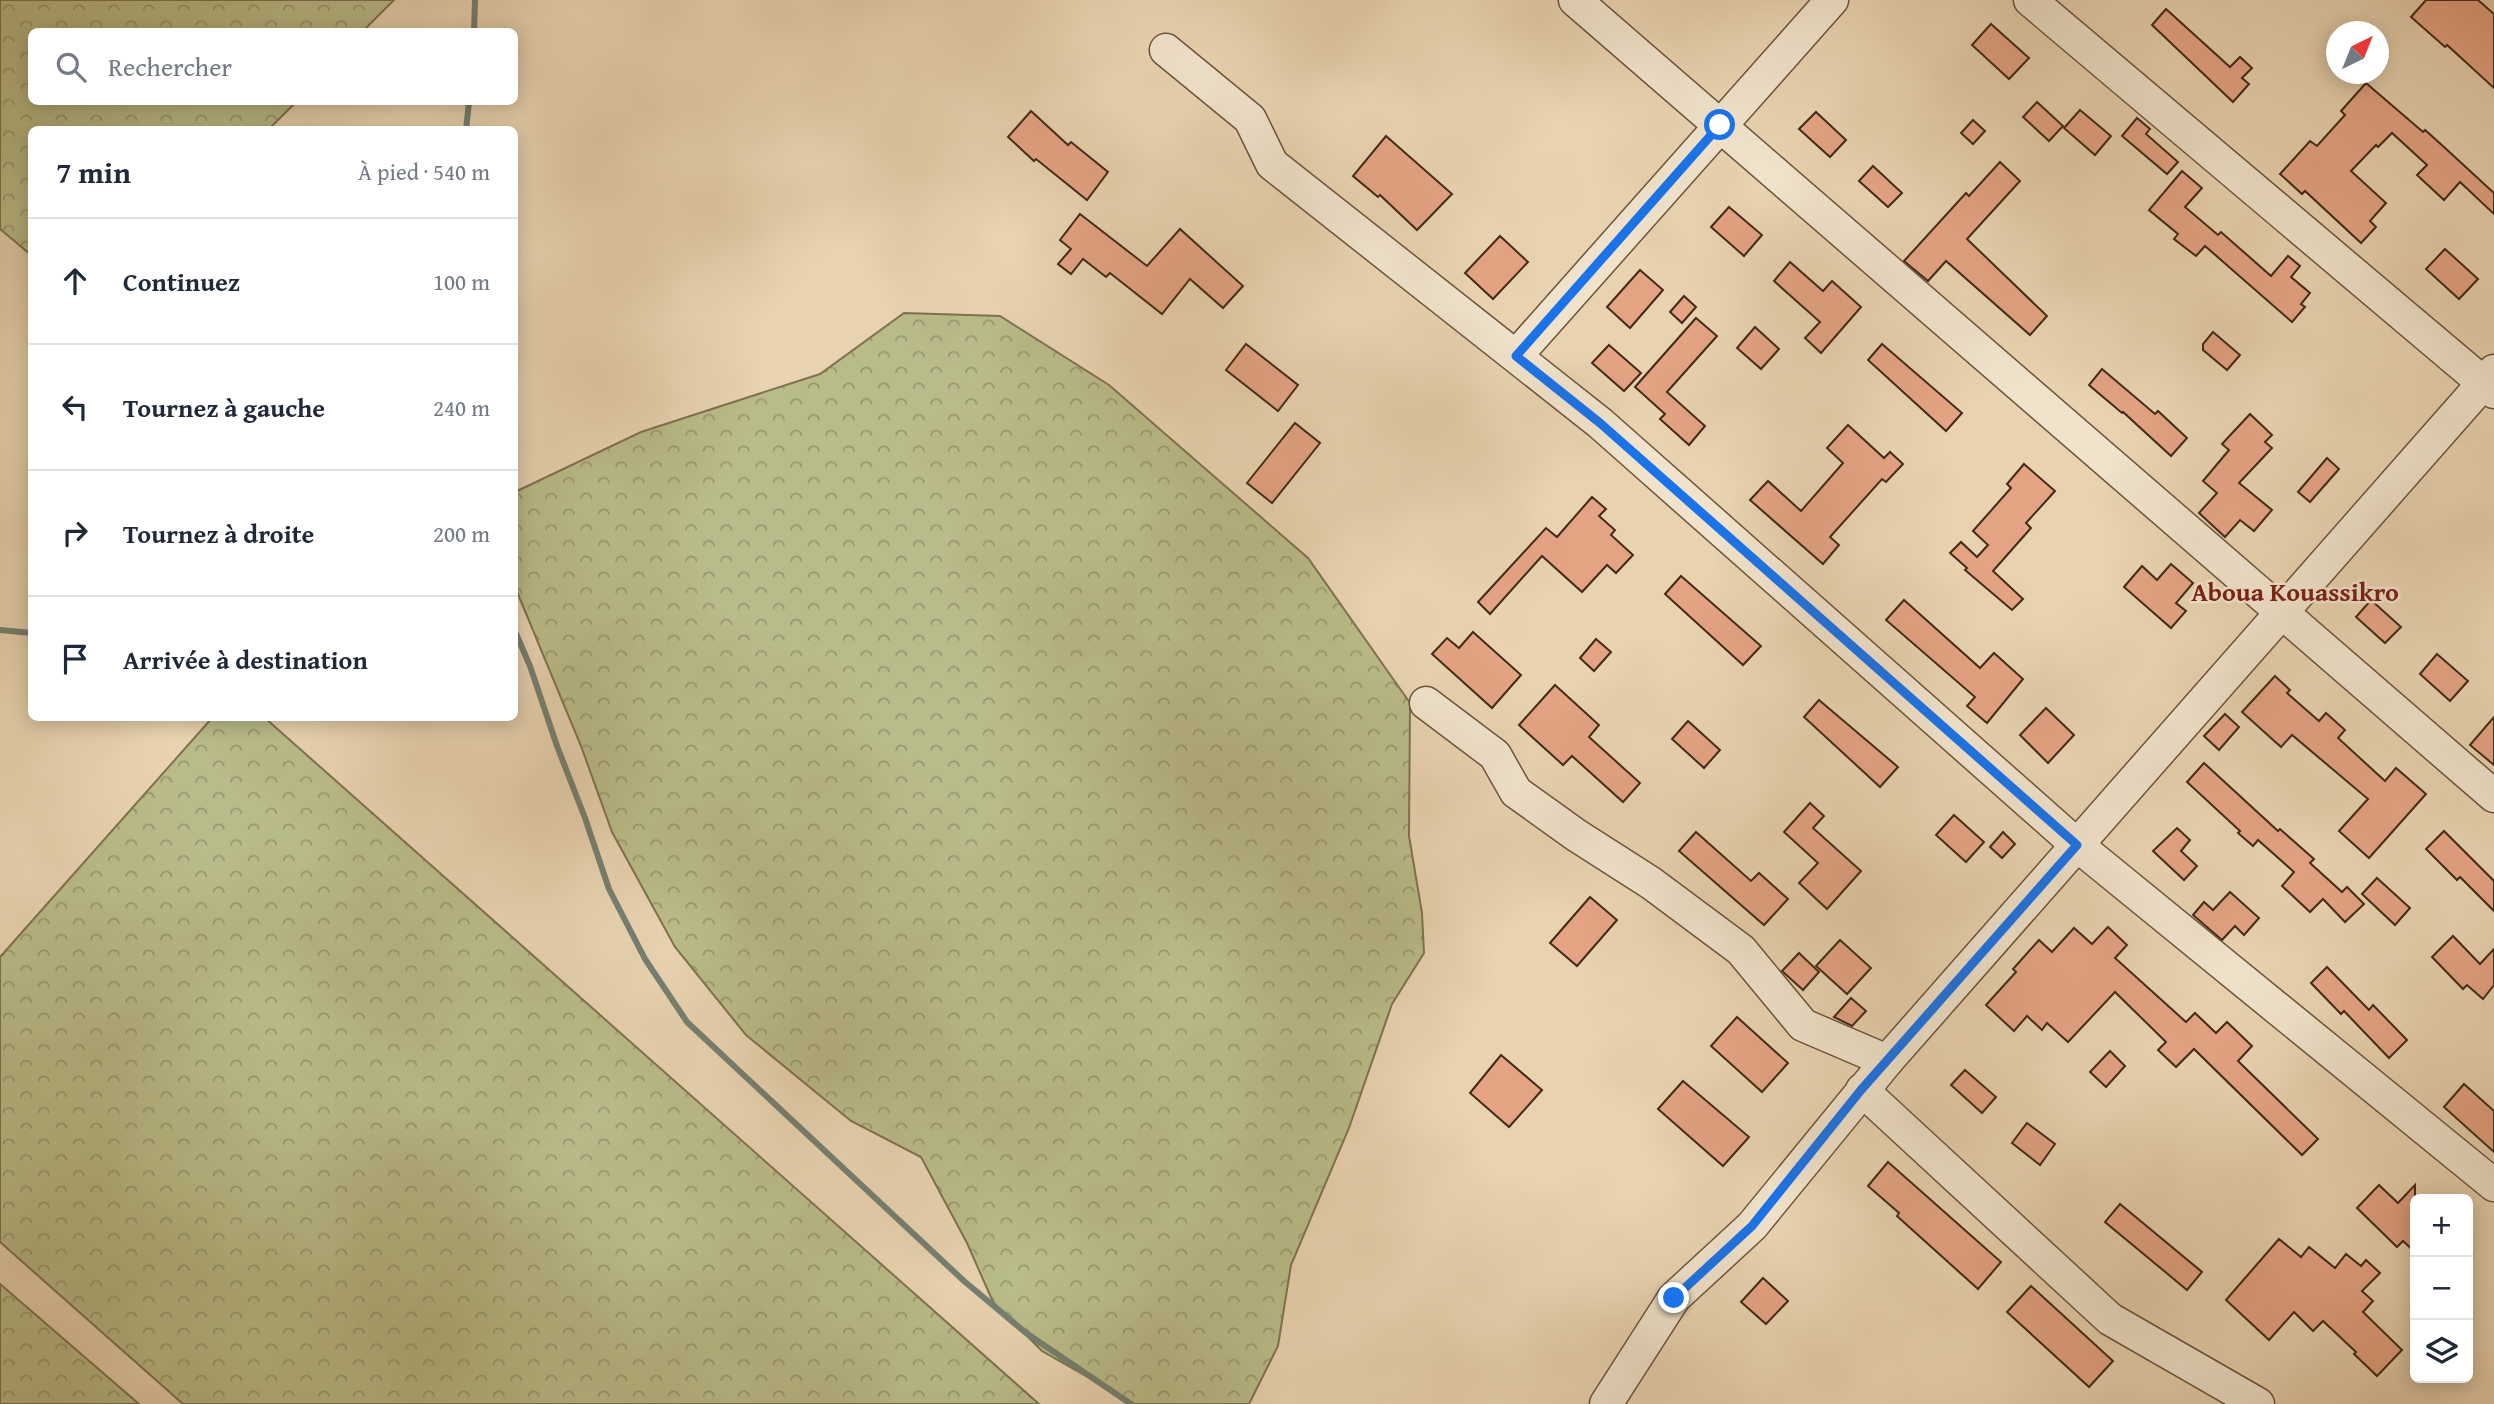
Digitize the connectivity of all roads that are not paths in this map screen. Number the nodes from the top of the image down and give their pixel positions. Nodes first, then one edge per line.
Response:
1 (1575, 0) edge
2 (1832, 0) edge
3 (2031, 0) edge
4 (1166, 50) dead end
5 (1720, 125) junction
6 (1516, 356) junction
7 (2491, 382) edge
8 (2283, 611) junction
9 (1426, 703) dead end
10 (2494, 796) edge
11 (2077, 845) junction
12 (1887, 1061) junction
13 (1861, 1090) junction
14 (2494, 1185) edge
15 (1606, 1404) edge
16 (2258, 1404) edge

1 - 5 street
2 - 5 street
3 - 7 street
4 - 6 street
5 - 6 street
5 - 8 street
6 - 11 street
7 - 8 street
8 - 10 street
8 - 11 street
9 - 12 street
11 - 12 street
11 - 14 street
12 - 13 street
13 - 15 street
13 - 16 street

